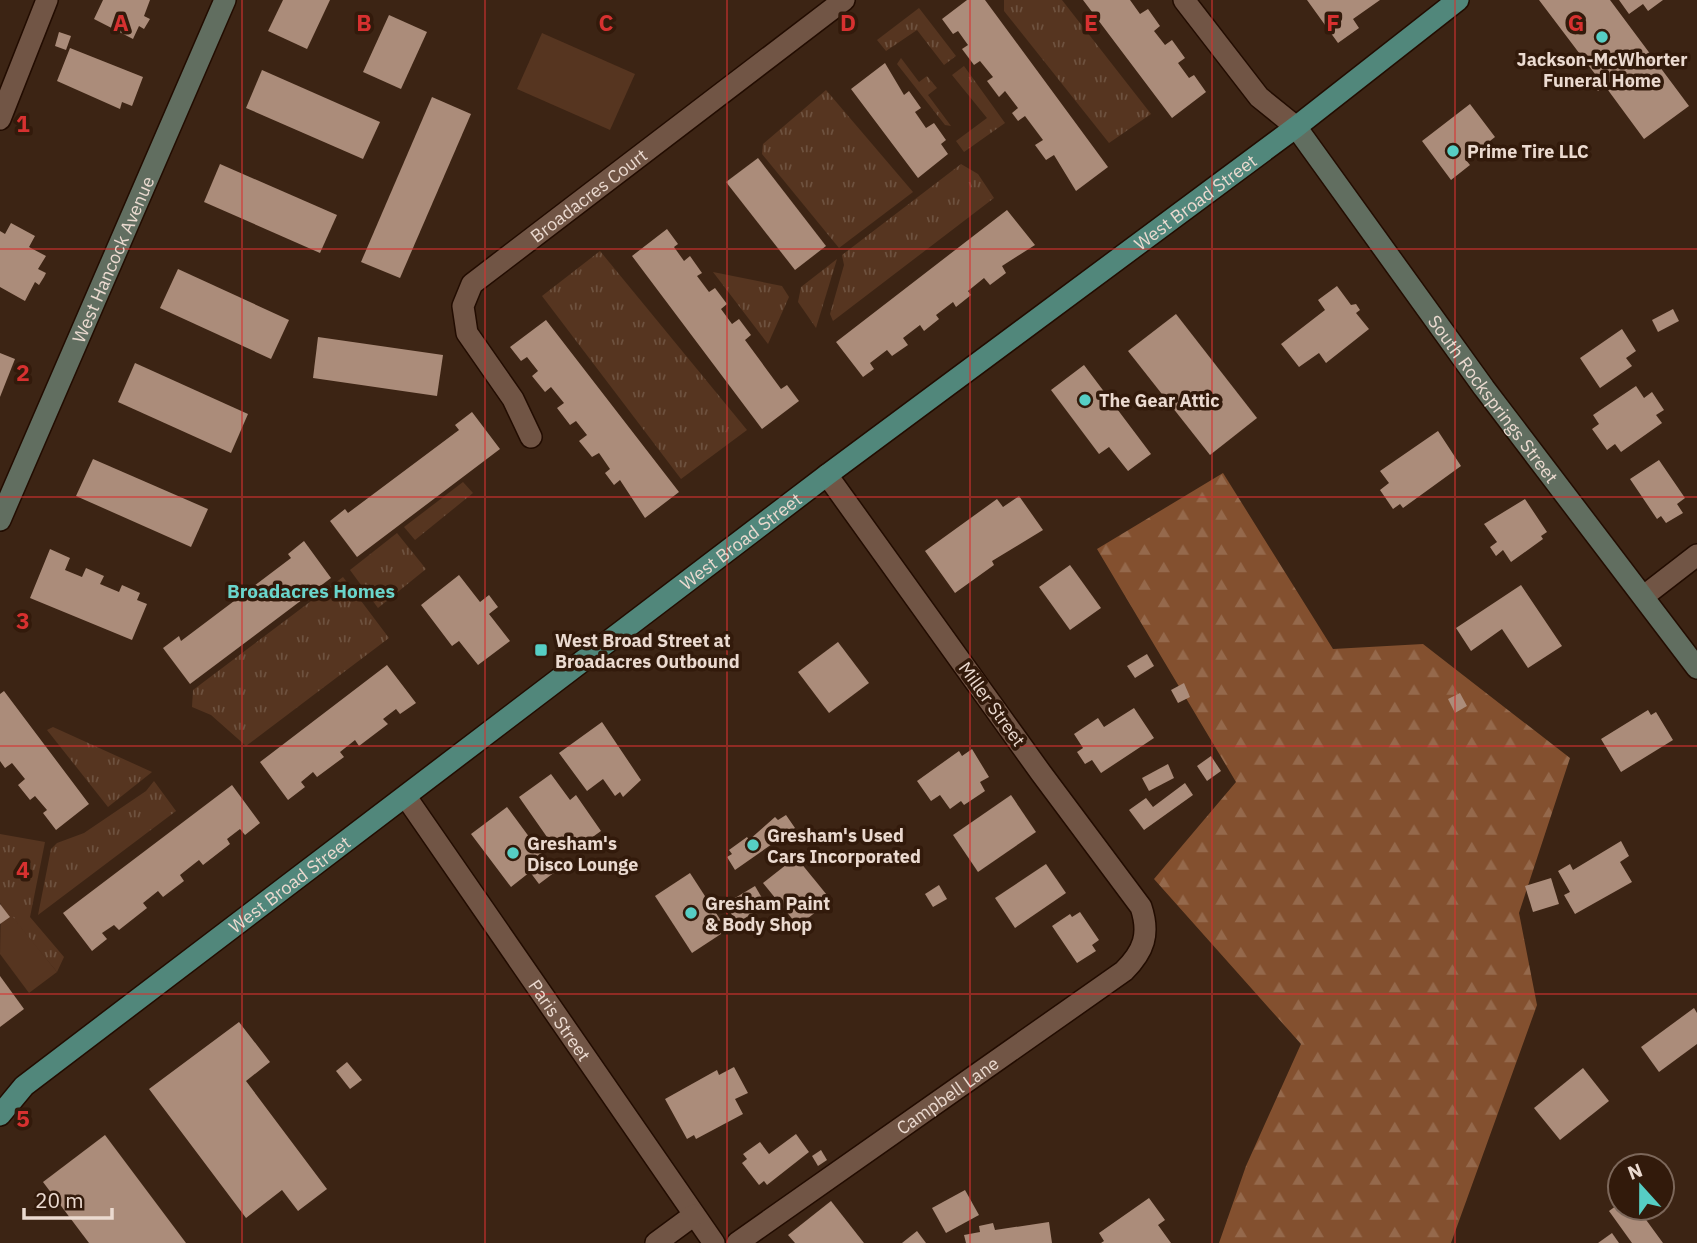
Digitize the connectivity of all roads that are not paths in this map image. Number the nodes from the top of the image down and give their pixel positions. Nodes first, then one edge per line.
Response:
1 (47, 0) edge
2 (225, 0) edge
3 (844, 0) edge
4 (1184, 0) edge
5 (1458, 0) edge
6 (0, 119) edge
7 (1296, 127) junction
8 (531, 437) dead end
9 (827, 475) junction
10 (0, 520) edge
11 (1697, 555) edge
12 (1644, 596) junction
13 (1697, 668) edge
14 (406, 797) junction
15 (1146, 937) joint
16 (24, 1086) junction
17 (0, 1095) edge
18 (0, 1115) edge
19 (694, 1215) junction
20 (656, 1243) edge
21 (713, 1243) edge
22 (737, 1243) edge

1 - 6 street
2 - 10 street, West Hancock Avenue
3 - 8 street, Broadacres Court
4 - 7 street
5 - 7 main road, West Broad Street
7 - 9 main road, West Broad Street
7 - 12 street, South Rocksprings Street
9 - 14 main road, West Broad Street
9 - 15 street, Miller Street
11 - 12 street
12 - 13 street, South Rocksprings Street
14 - 16 main road, West Broad Street
14 - 19 street, Paris Street
15 - 22 street, Campbell Lane
16 - 17 main road, West Broad Street
16 - 18 main road, West Broad Street
19 - 20 street
19 - 21 street, Paris Street

